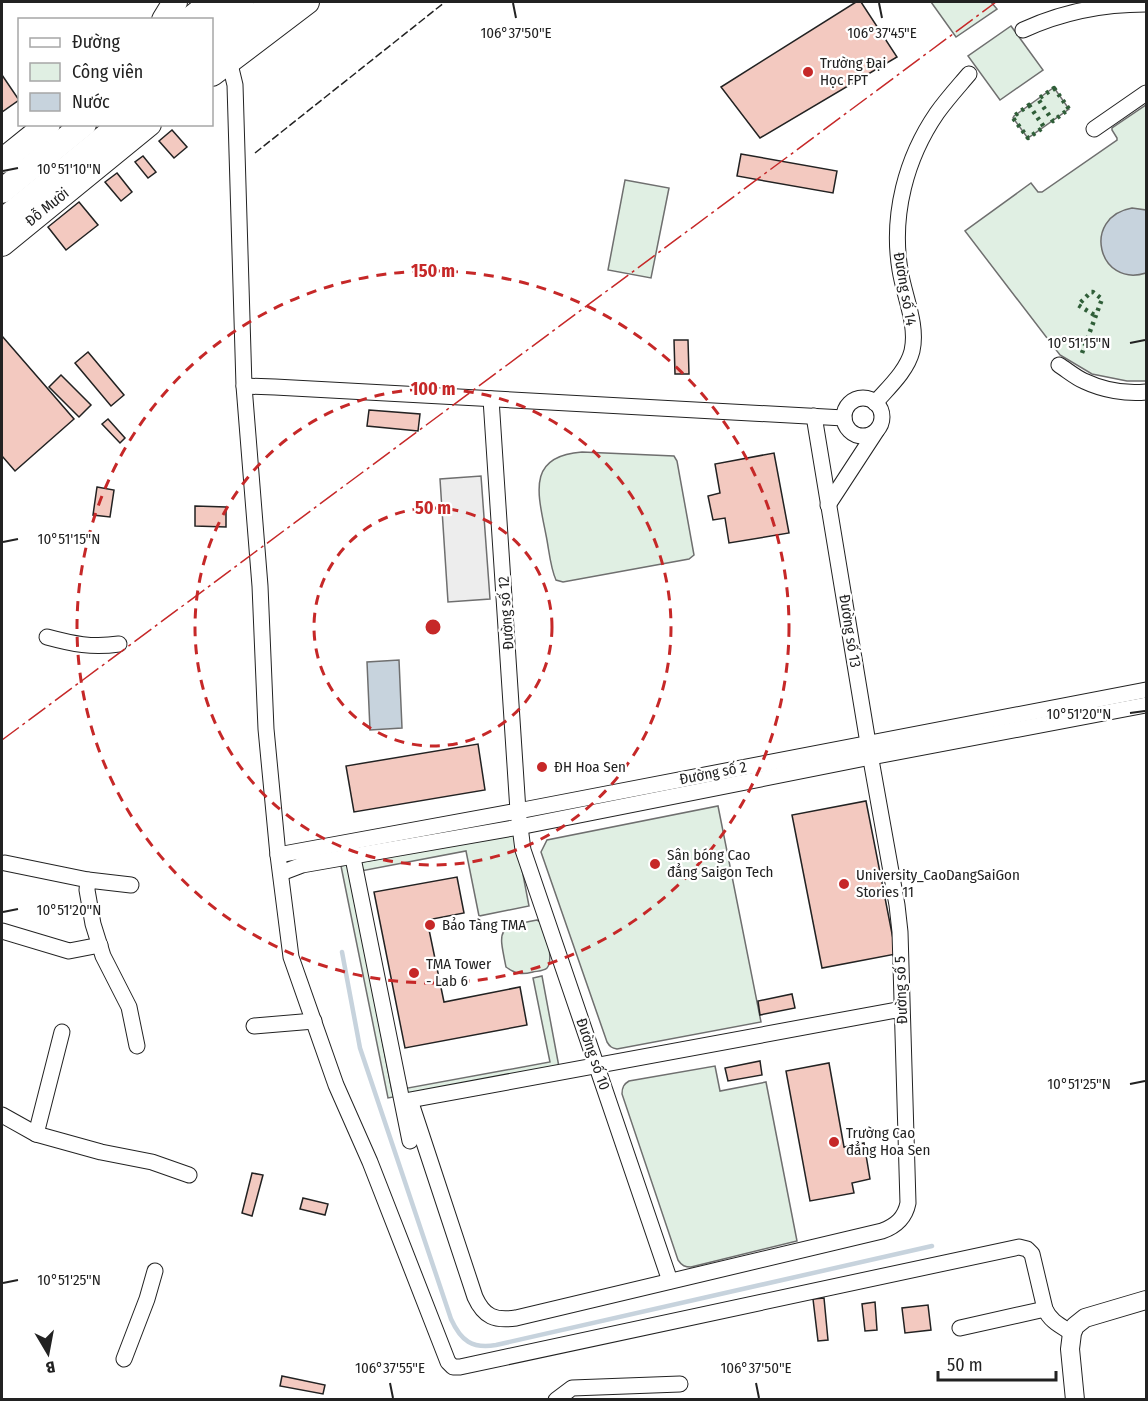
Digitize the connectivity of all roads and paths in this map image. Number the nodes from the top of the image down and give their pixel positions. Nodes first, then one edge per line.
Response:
1 (175, 2) edge
2 (212, 2) edge
3 (242, 2) edge
4 (275, 2) edge
5 (307, 2) edge
6 (1146, 4) edge
7 (165, 18) edge
8 (192, 18) edge
9 (1023, 30) dead end
10 (218, 50) edge
11 (969, 74) dead end
12 (1146, 93) edge
13 (46, 126) edge
14 (82, 126) edge
15 (119, 126) edge
16 (147, 126) edge
17 (1094, 129) dead end
18 (2, 161) edge
19 (2, 191) edge
20 (2, 221) edge
21 (2, 244) edge
22 (1059, 365) dead end
23 (244, 386) junction
24 (1146, 392) edge
25 (491, 399) junction
26 (875, 403) junction
27 (814, 417) junction
28 (844, 418) junction
29 (879, 428) junction
30 (828, 505) junction
31 (47, 637) dead end
32 (119, 644) dead end
33 (1146, 690) edge
34 (1146, 705) edge
35 (869, 750) junction
36 (679, 788) junction
37 (518, 811) junction
38 (519, 827) junction
39 (351, 850) junction
40 (278, 855) junction
41 (5, 863) dead end
42 (280, 873) junction
43 (88, 880) junction
44 (131, 885) dead end
45 (2, 931) edge
46 (100, 945) junction
47 (902, 1009) junction
48 (314, 1021) junction
49 (254, 1026) dead end
50 (62, 1032) dead end
51 (137, 1046) dead end
52 (596, 1066) junction
53 (2, 1115) edge
54 (36, 1134) junction
55 (410, 1141) dead end
56 (189, 1175) dead end
57 (154, 1271) dead end
58 (670, 1281) junction
59 (1146, 1300) edge
60 (1045, 1309) junction
61 (960, 1328) dead end
62 (1072, 1333) junction
63 (124, 1359) dead end
64 (680, 1384) dead end
65 (556, 1400) edge
66 (1075, 1400) edge

1 - 7 highway
2 - 8 highway
3 - 10 highway
4 - 10 highway
5 - 10 highway
6 - 9 street
10 - 23 street
11 - 26 street, Đường số 14
12 - 17 street
13 - 18 highway
14 - 19 highway
15 - 20 highway, Đỗ Mười
16 - 21 highway, Đỗ Mười
22 - 24 street
23 - 25 street
23 - 40 street
25 - 27 street
25 - 37 street, Đường số 12
26 - 28 street
26 - 29 street
27 - 28 street
27 - 30 street, Đường số 13
28 - 29 street
29 - 30 street
30 - 35 street, Đường số 13
31 - 32 street
33 - 35 street, Đường số 2
34 - 35 street, Đường số 2
35 - 36 street, Đường số 2
35 - 47 street, Đường số 5
36 - 37 street, Đường số 2
36 - 38 street, Đường số 2
37 - 38 street, Đường số 12
37 - 39 street, Đường số 2
38 - 39 street, Đường số 2
38 - 52 street, Đường số 10
39 - 40 street, Đường số 2
39 - 42 street, Đường số 2
39 - 55 street
40 - 42 street
41 - 43 street
42 - 48 street
43 - 44 street
43 - 46 street
45 - 46 street
46 - 51 street
47 - 52 street
47 - 58 street, Đường số 5
48 - 49 street
48 - 60 street
50 - 54 street
52 - 58 street, Đường số 10
52 - 58 street
53 - 54 street
54 - 56 street
57 - 63 street
59 - 62 street
60 - 61 street
60 - 62 street
62 - 66 street
64 - 65 street

